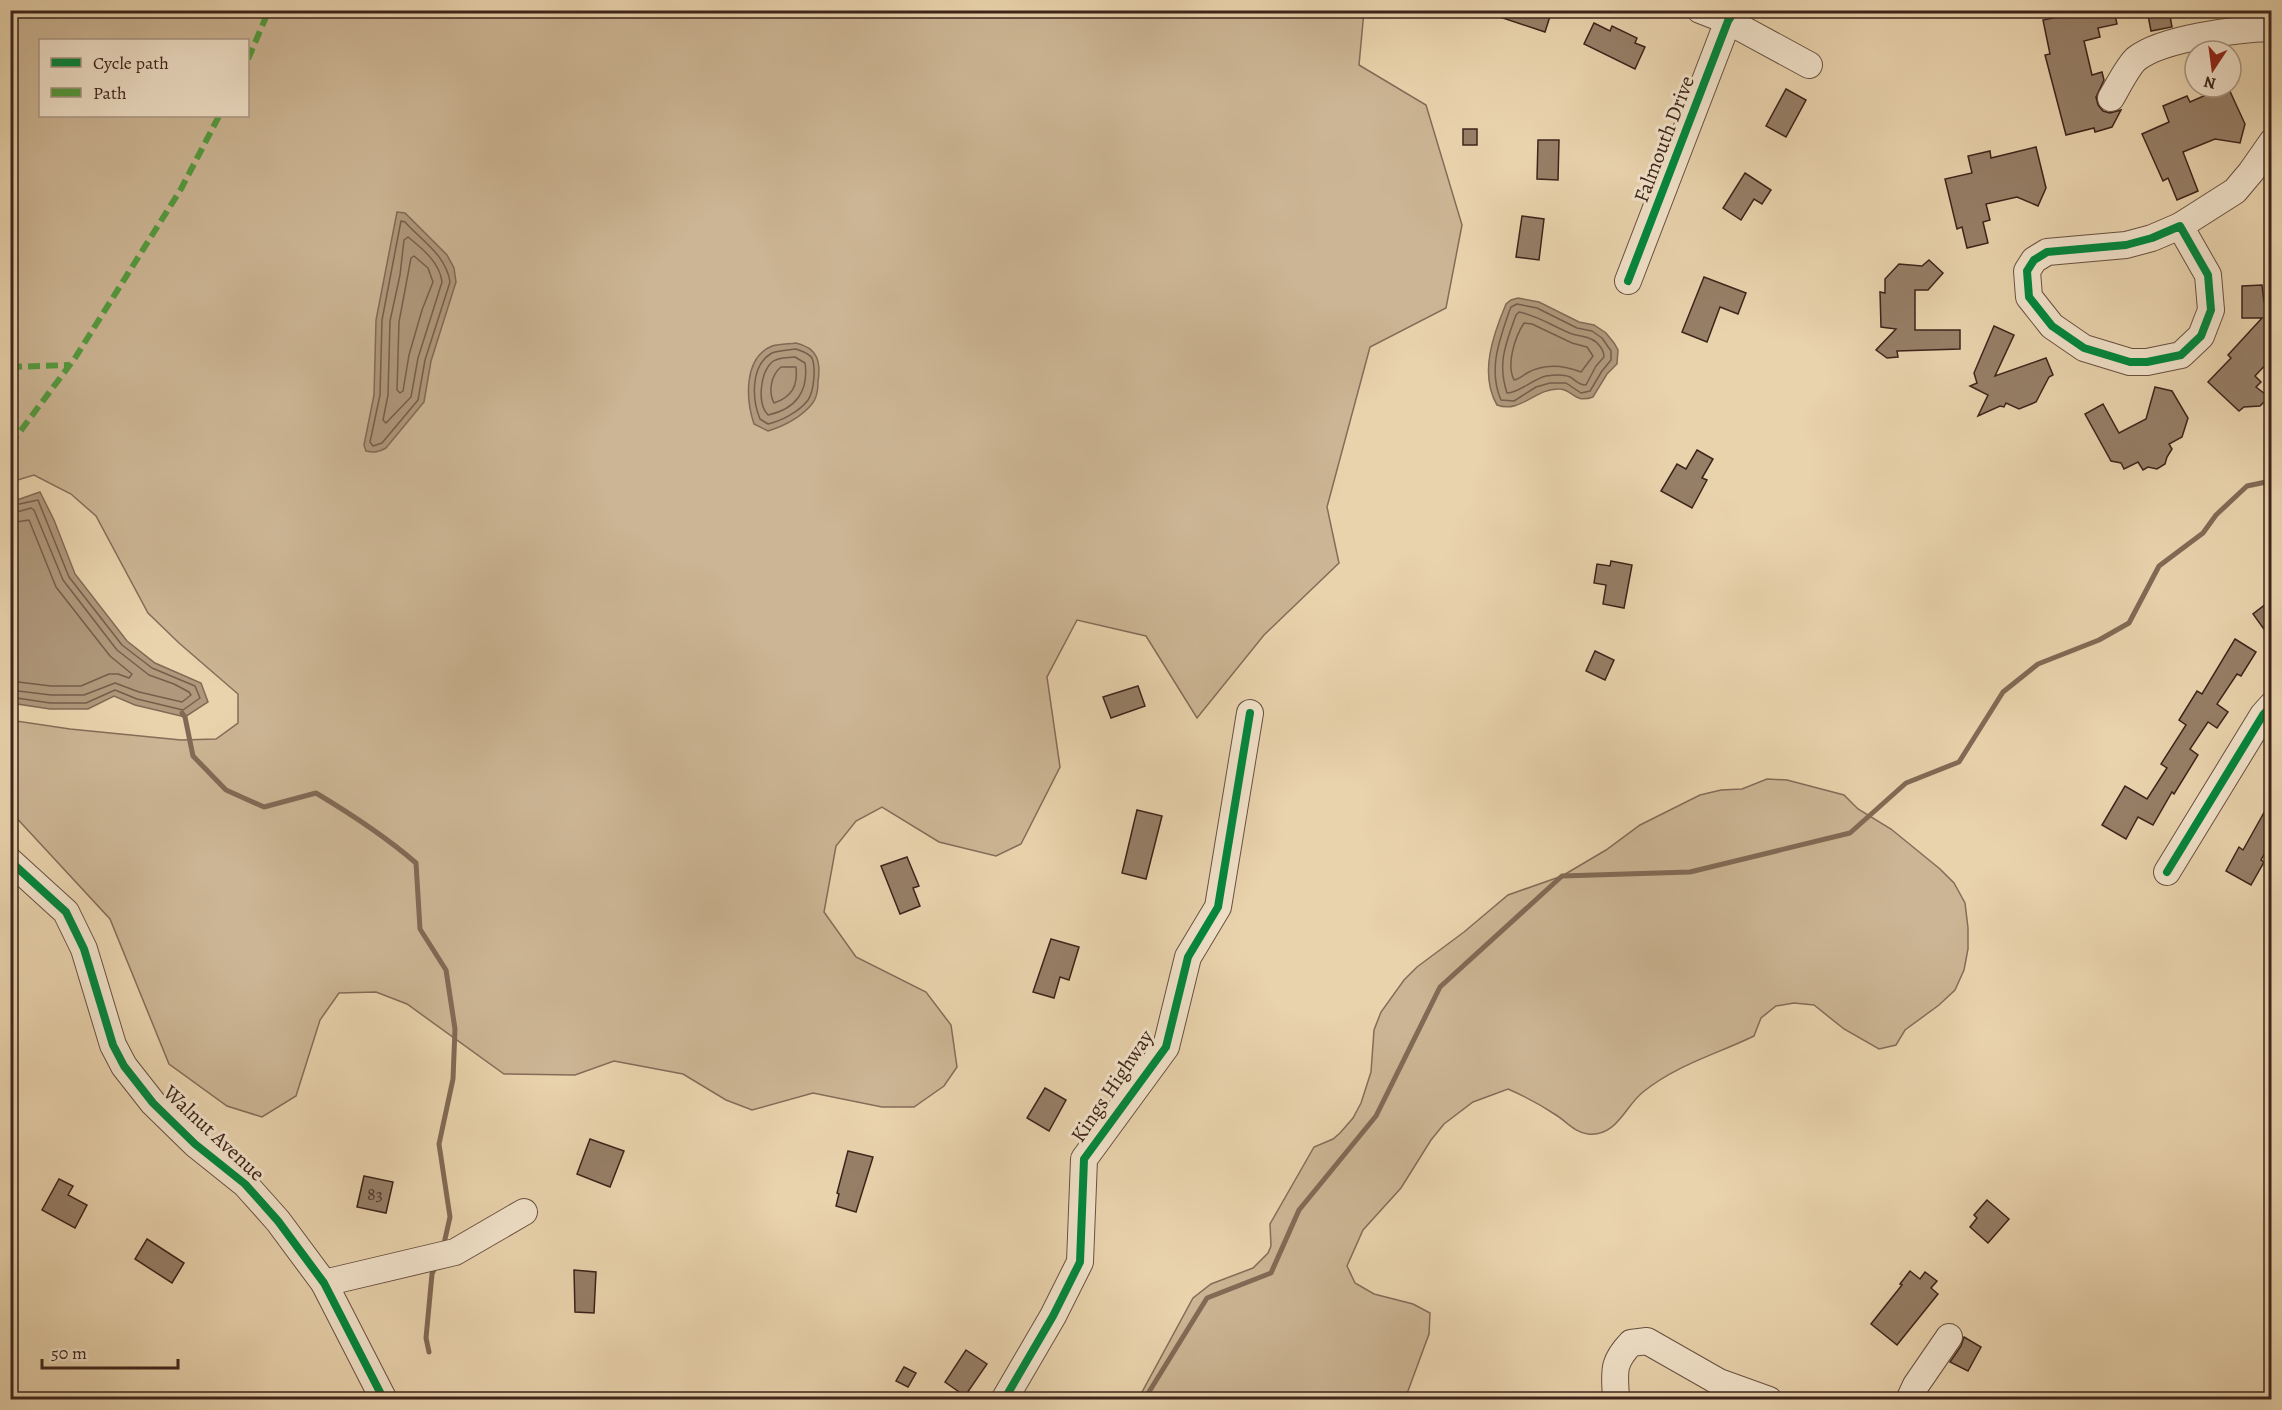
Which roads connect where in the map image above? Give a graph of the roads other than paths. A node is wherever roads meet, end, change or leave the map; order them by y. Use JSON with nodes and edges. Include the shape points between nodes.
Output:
{"nodes":[{"id":1,"x":1700,"y":10,"type":"edge"},
{"id":2,"x":1731,"y":16,"type":"edge"},
{"id":3,"x":2271,"y":28,"type":"edge"},
{"id":4,"x":1809,"y":65,"type":"dead end"},
{"id":5,"x":2111,"y":98,"type":"dead end"},
{"id":6,"x":2271,"y":142,"type":"edge"},
{"id":7,"x":2180,"y":226,"type":"junction"},
{"id":8,"x":1628,"y":281,"type":"dead end"},
{"id":9,"x":2271,"y":705,"type":"edge"},
{"id":10,"x":1250,"y":713,"type":"dead end"},
{"id":11,"x":10,"y":861,"type":"edge"},
{"id":12,"x":2167,"y":872,"type":"dead end"},
{"id":13,"x":524,"y":1212,"type":"dead end"},
{"id":14,"x":324,"y":1283,"type":"junction"},
{"id":15,"x":1949,"y":1337,"type":"dead end"},
{"id":16,"x":384,"y":1400,"type":"edge"},
{"id":17,"x":1004,"y":1400,"type":"edge"},
{"id":18,"x":1616,"y":1400,"type":"edge"},
{"id":19,"x":1769,"y":1400,"type":"edge"},
{"id":20,"x":1910,"y":1400,"type":"edge"}],
"edges":[{"from":1,"to":2,"type":"street"},
{"from":2,"to":4,"type":"street"},
{"from":2,"to":8,"type":"street","name":"Falmouth Drive"},
{"from":3,"to":5,"type":"street","via":[[2203,36],[2157,49],[2135,59]]},
{"from":6,"to":7,"type":"street","via":[[2235,191]]},
{"from":7,"to":7,"type":"street","via":[[2126,245],[2048,252],[2034,260],[2027,271],[2029,297],[2052,326],[2084,348],[2130,362],[2181,355],[2201,336],[2211,310],[2208,275]]},
{"from":9,"to":12,"type":"street"},
{"from":10,"to":17,"type":"street","name":"Kings Highway","via":[[1218,907],[1188,957],[1166,1047],[1084,1159],[1080,1262]]},
{"from":11,"to":14,"type":"street","name":"Walnut Avenue","via":[[66,912],[84,949],[113,1045],[124,1066],[153,1103],[195,1144],[245,1184]]},
{"from":13,"to":14,"type":"street","via":[[455,1252]]},
{"from":14,"to":16,"type":"street","name":"Walnut Avenue"},
{"from":15,"to":20,"type":"street"},
{"from":18,"to":19,"type":"street","via":[[1618,1357],[1631,1343],[1647,1341],[1719,1382]]}]}
